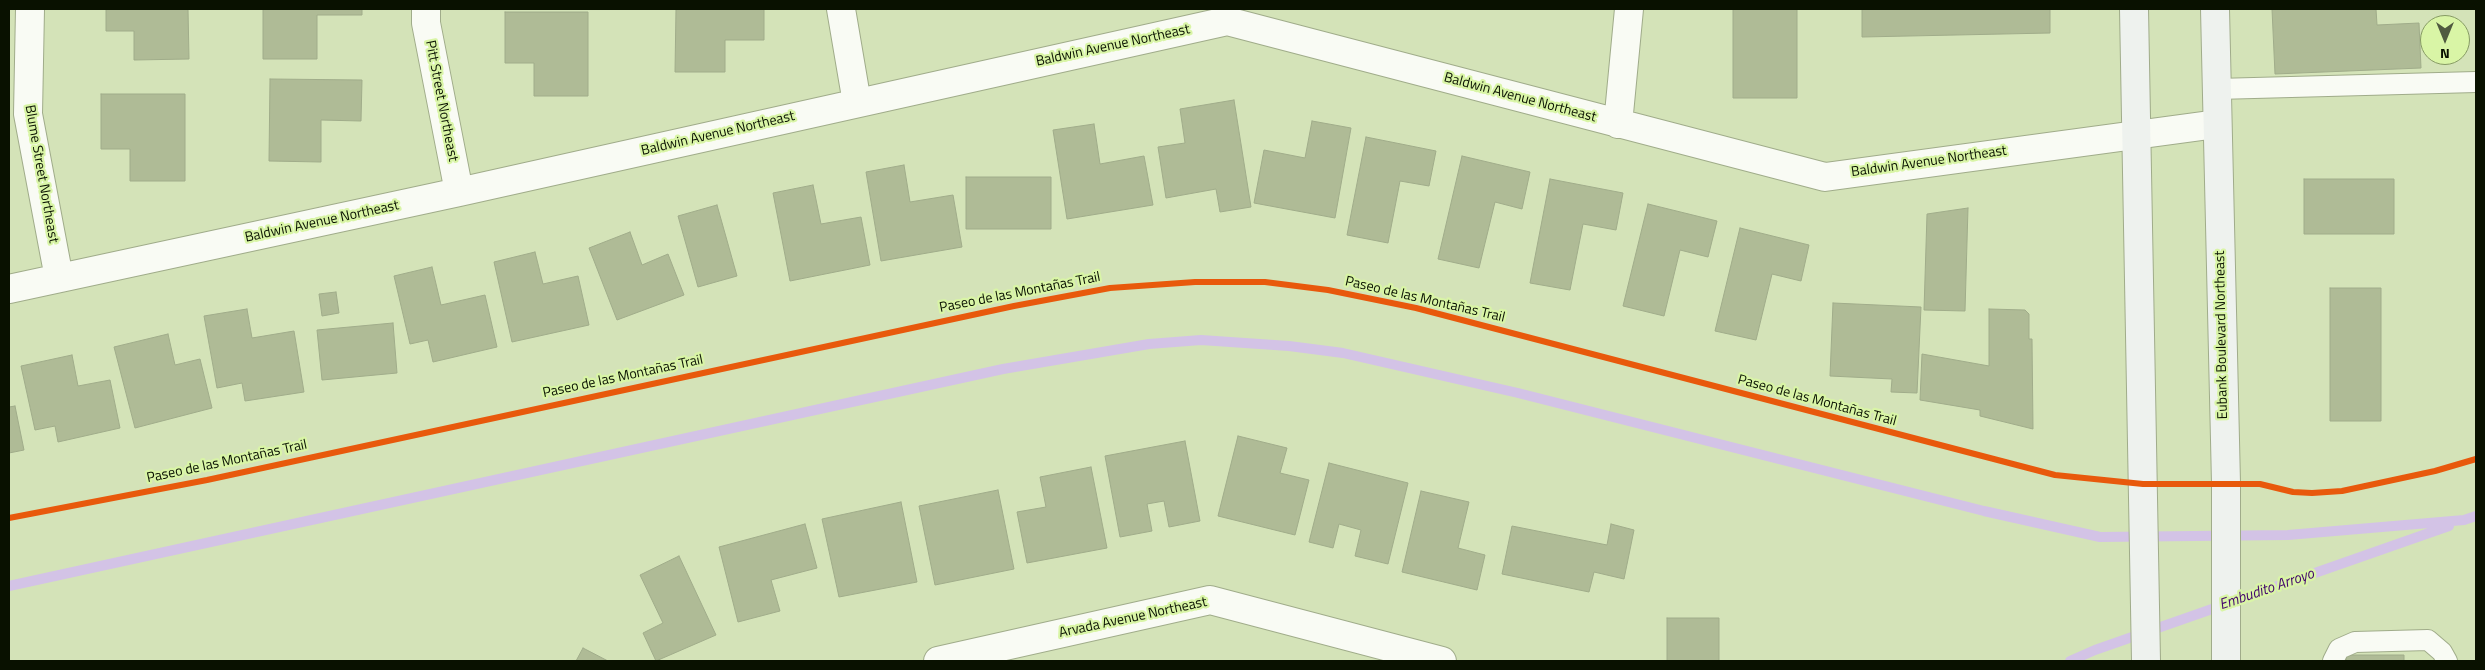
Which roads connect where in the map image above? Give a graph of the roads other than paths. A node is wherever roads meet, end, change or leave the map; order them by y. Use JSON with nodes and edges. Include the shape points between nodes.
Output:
{"nodes":[{"id":1,"x":30,"y":9,"type":"edge"},
{"id":2,"x":426,"y":9,"type":"edge"},
{"id":3,"x":841,"y":9,"type":"edge"},
{"id":4,"x":1629,"y":9,"type":"edge"},
{"id":5,"x":2134,"y":9,"type":"edge"},
{"id":6,"x":2215,"y":9,"type":"edge"},
{"id":7,"x":1227,"y":15,"type":"edge"},
{"id":8,"x":2476,"y":82,"type":"edge"},
{"id":9,"x":2217,"y":89,"type":"junction"},
{"id":10,"x":857,"y":102,"type":"junction"},
{"id":11,"x":1618,"y":124,"type":"junction"},
{"id":12,"x":2217,"y":124,"type":"junction"},
{"id":13,"x":2135,"y":133,"type":"junction"},
{"id":14,"x":459,"y":192,"type":"junction"},
{"id":15,"x":59,"y":278,"type":"junction"},
{"id":16,"x":9,"y":289,"type":"edge"},
{"id":17,"x":2226,"y":652,"type":"edge"},
{"id":18,"x":938,"y":661,"type":"edge"},
{"id":19,"x":1442,"y":661,"type":"edge"},
{"id":20,"x":2146,"y":661,"type":"edge"},
{"id":21,"x":2334,"y":661,"type":"edge"},
{"id":22,"x":2447,"y":661,"type":"edge"}],
"edges":[{"from":1,"to":15,"type":"street","name":"Blume Street Northeast","via":[[28,114]]},
{"from":2,"to":14,"type":"street","name":"Pitt Street Northeast"},
{"from":3,"to":10,"type":"street"},
{"from":4,"to":11,"type":"street"},
{"from":5,"to":13,"type":"main road"},
{"from":6,"to":9,"type":"main road","name":"Eubank Boulevard Northeast"},
{"from":7,"to":10,"type":"street","name":"Baldwin Avenue Northeast"},
{"from":7,"to":11,"type":"street","name":"Baldwin Avenue Northeast"},
{"from":8,"to":9,"type":"lane"},
{"from":9,"to":12,"type":"main road","name":"Eubank Boulevard Northeast"},
{"from":10,"to":14,"type":"street","name":"Baldwin Avenue Northeast"},
{"from":11,"to":13,"type":"street","name":"Baldwin Avenue Northeast","via":[[1824,177]]},
{"from":12,"to":13,"type":"street","name":"Baldwin Avenue Northeast"},
{"from":12,"to":17,"type":"main road","name":"Eubank Boulevard Northeast","via":[[2226,500]]},
{"from":13,"to":20,"type":"main road"},
{"from":14,"to":15,"type":"street","name":"Baldwin Avenue Northeast"},
{"from":15,"to":16,"type":"street","name":"Baldwin Avenue Northeast"},
{"from":18,"to":19,"type":"street","name":"Arvada Avenue Northeast","via":[[1210,600]]},
{"from":21,"to":22,"type":"lane","via":[[2339,649],[2355,642],[2428,640]]}]}
